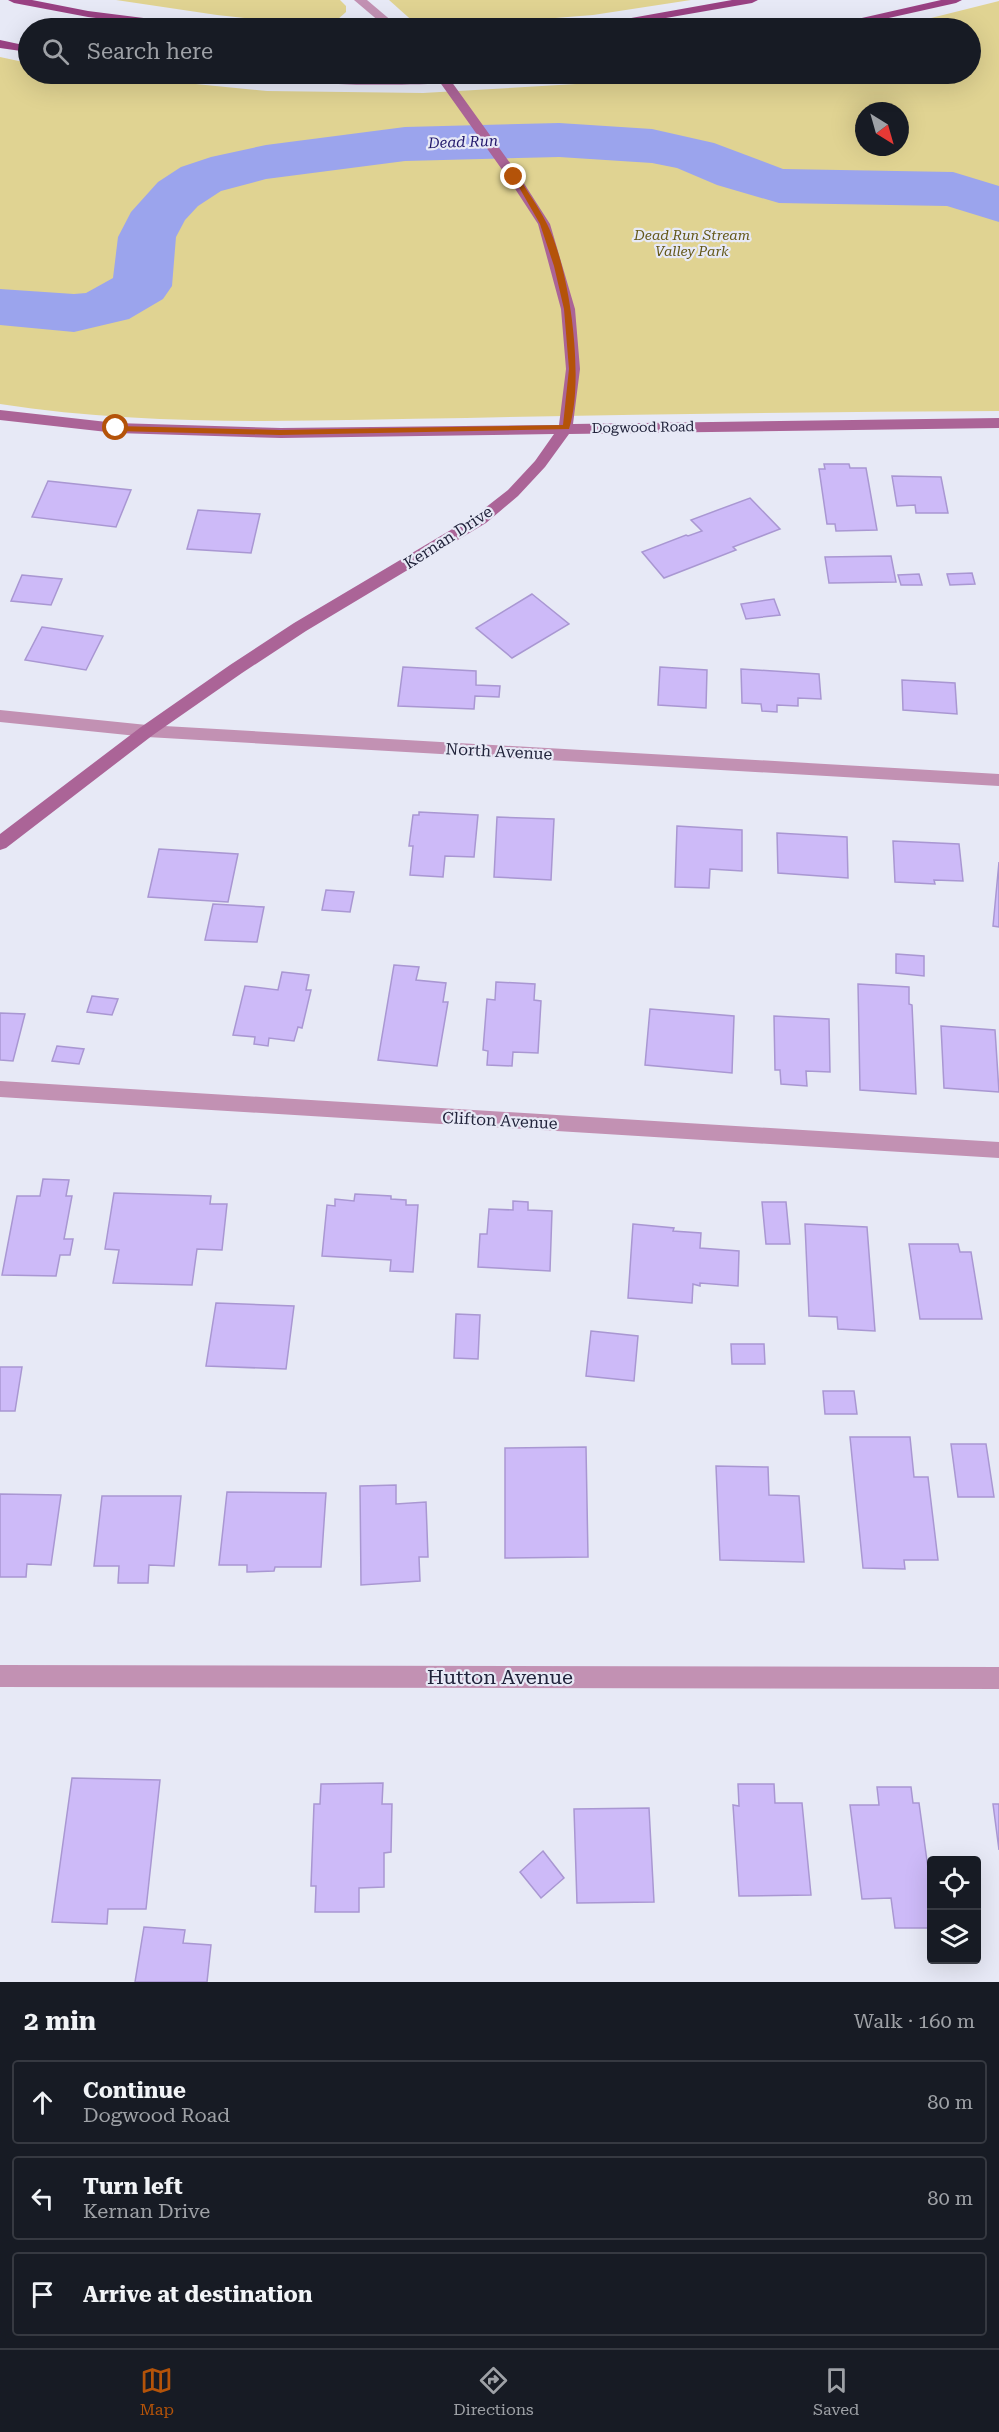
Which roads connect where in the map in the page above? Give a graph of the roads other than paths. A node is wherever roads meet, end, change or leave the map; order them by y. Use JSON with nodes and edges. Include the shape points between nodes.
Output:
{"nodes":[{"id":1,"x":14,"y":0,"type":"edge"},
{"id":2,"x":360,"y":0,"type":"edge"},
{"id":3,"x":752,"y":0,"type":"edge"},
{"id":4,"x":956,"y":0,"type":"edge"},
{"id":5,"x":120,"y":18,"type":"edge"},
{"id":6,"x":382,"y":18,"type":"edge"},
{"id":7,"x":649,"y":18,"type":"edge"},
{"id":8,"x":876,"y":18,"type":"edge"},
{"id":9,"x":0,"y":44,"type":"edge"},
{"id":10,"x":18,"y":47,"type":"edge"},
{"id":11,"x":448,"y":84,"type":"edge"},
{"id":12,"x":0,"y":415,"type":"edge"},
{"id":13,"x":999,"y":423,"type":"edge"},
{"id":14,"x":566,"y":427,"type":"junction"},
{"id":15,"x":0,"y":716,"type":"edge"},
{"id":16,"x":147,"y":731,"type":"junction"},
{"id":17,"x":999,"y":780,"type":"edge"},
{"id":18,"x":0,"y":843,"type":"edge"},
{"id":19,"x":0,"y":1089,"type":"edge"},
{"id":20,"x":999,"y":1150,"type":"edge"},
{"id":21,"x":0,"y":1676,"type":"edge"},
{"id":22,"x":999,"y":1678,"type":"edge"}],
"edges":[{"from":1,"to":5,"type":"main road"},
{"from":2,"to":6,"type":"street"},
{"from":3,"to":7,"type":"main road"},
{"from":4,"to":8,"type":"main road"},
{"from":9,"to":10,"type":"main road"},
{"from":11,"to":14,"type":"main road","name":"Kernan Drive","via":[[544,224],[568,309],[573,369]]},
{"from":12,"to":14,"type":"main road","name":"Dogwood Road","via":[[196,432]]},
{"from":13,"to":14,"type":"main road","name":"Dogwood Road"},
{"from":14,"to":16,"type":"main road","name":"Kernan Drive","via":[[540,464],[481,519],[300,627]]},
{"from":15,"to":16,"type":"street","name":"North Avenue"},
{"from":16,"to":17,"type":"street","name":"North Avenue"},
{"from":16,"to":18,"type":"main road","name":"Kernan Drive"},
{"from":19,"to":20,"type":"street","name":"Clifton Avenue"},
{"from":21,"to":22,"type":"street","name":"Hutton Avenue"}]}
